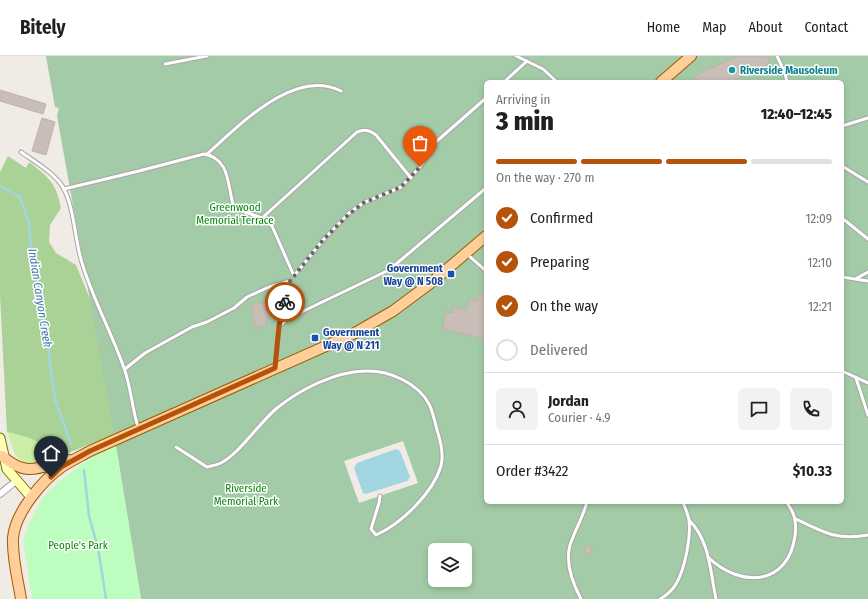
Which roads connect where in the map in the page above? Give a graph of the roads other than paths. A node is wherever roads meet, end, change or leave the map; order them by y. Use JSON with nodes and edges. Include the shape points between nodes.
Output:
{"nodes":[{"id":1,"x":207,"y":56,"type":"edge"},
{"id":2,"x":516,"y":56,"type":"edge"},
{"id":3,"x":691,"y":56,"type":"edge"},
{"id":4,"x":777,"y":56,"type":"edge"},
{"id":5,"x":527,"y":61,"type":"junction"},
{"id":6,"x":165,"y":64,"type":"dead end"},
{"id":7,"x":506,"y":80,"type":"edge"},
{"id":8,"x":555,"y":80,"type":"edge"},
{"id":9,"x":663,"y":80,"type":"edge"},
{"id":10,"x":787,"y":80,"type":"edge"},
{"id":11,"x":341,"y":91,"type":"dead end"},
{"id":12,"x":484,"y":100,"type":"edge"},
{"id":13,"x":868,"y":118,"type":"edge"},
{"id":14,"x":844,"y":125,"type":"edge"},
{"id":15,"x":21,"y":152,"type":"dead end"},
{"id":16,"x":207,"y":154,"type":"junction"},
{"id":17,"x":844,"y":167,"type":"edge"},
{"id":18,"x":410,"y":178,"type":"junction"},
{"id":19,"x":868,"y":182,"type":"edge"},
{"id":20,"x":64,"y":188,"type":"junction"},
{"id":21,"x":484,"y":190,"type":"edge"},
{"id":22,"x":262,"y":218,"type":"junction"},
{"id":23,"x":844,"y":219,"type":"edge"},
{"id":24,"x":484,"y":238,"type":"edge"},
{"id":25,"x":868,"y":239,"type":"edge"},
{"id":26,"x":466,"y":253,"type":"junction"},
{"id":27,"x":484,"y":270,"type":"edge"},
{"id":28,"x":868,"y":272,"type":"edge"},
{"id":29,"x":294,"y":276,"type":"junction"},
{"id":30,"x":844,"y":277,"type":"edge"},
{"id":31,"x":856,"y":279,"type":"junction"},
{"id":32,"x":290,"y":281,"type":"junction"},
{"id":33,"x":868,"y":281,"type":"edge"},
{"id":34,"x":279,"y":326,"type":"junction"},
{"id":35,"x":275,"y":368,"type":"junction"},
{"id":36,"x":125,"y":369,"type":"junction"},
{"id":37,"x":844,"y":372,"type":"edge"},
{"id":38,"x":856,"y":378,"type":"junction"},
{"id":39,"x":868,"y":383,"type":"edge"},
{"id":40,"x":868,"y":414,"type":"edge"},
{"id":41,"x":138,"y":429,"type":"junction"},
{"id":42,"x":0,"y":438,"type":"edge"},
{"id":43,"x":176,"y":447,"type":"dead end"},
{"id":44,"x":2,"y":456,"type":"junction"},
{"id":45,"x":75,"y":459,"type":"junction"},
{"id":46,"x":16,"y":481,"type":"junction"},
{"id":47,"x":0,"y":494,"type":"edge"},
{"id":48,"x":380,"y":496,"type":"dead end"},
{"id":49,"x":31,"y":497,"type":"junction"},
{"id":50,"x":586,"y":504,"type":"edge"},
{"id":51,"x":684,"y":504,"type":"edge"},
{"id":52,"x":787,"y":504,"type":"edge"},
{"id":53,"x":796,"y":519,"type":"junction"},
{"id":54,"x":689,"y":520,"type":"junction"},
{"id":55,"x":868,"y":535,"type":"edge"},
{"id":56,"x":709,"y":558,"type":"junction"},
{"id":57,"x":21,"y":599,"type":"edge"},
{"id":58,"x":581,"y":599,"type":"edge"},
{"id":59,"x":660,"y":599,"type":"edge"},
{"id":60,"x":716,"y":599,"type":"edge"}],
"edges":[{"from":1,"to":6,"type":"lane"},
{"from":2,"to":5,"type":"lane"},
{"from":3,"to":9,"type":"main road"},
{"from":4,"to":10,"type":"lane"},
{"from":5,"to":7,"type":"lane"},
{"from":5,"to":8,"type":"lane","via":[[543,69]]},
{"from":11,"to":16,"type":"lane","via":[[313,86],[275,97]]},
{"from":12,"to":18,"type":"lane","via":[[437,141]]},
{"from":13,"to":14,"type":"lane"},
{"from":15,"to":20,"type":"lane"},
{"from":16,"to":20,"type":"lane"},
{"from":16,"to":22,"type":"lane","via":[[220,160],[225,169],[234,208]]},
{"from":17,"to":19,"type":"lane"},
{"from":18,"to":22,"type":"lane","via":[[376,135],[369,130],[363,130],[310,172]]},
{"from":18,"to":29,"type":"lane","via":[[401,187],[363,203],[349,214],[323,240]]},
{"from":20,"to":36,"type":"lane","via":[[69,200],[82,266]]},
{"from":21,"to":34,"type":"lane","via":[[389,270],[290,317]]},
{"from":22,"to":29,"type":"lane","via":[[272,226]]},
{"from":23,"to":25,"type":"lane"},
{"from":24,"to":26,"type":"main road"},
{"from":26,"to":27,"type":"lane"},
{"from":26,"to":35,"type":"main road","via":[[393,311],[353,334]]},
{"from":28,"to":31,"type":"lane"},
{"from":29,"to":32,"type":"lane"},
{"from":30,"to":31,"type":"lane"},
{"from":31,"to":33,"type":"lane"},
{"from":32,"to":34,"type":"lane"},
{"from":32,"to":36,"type":"lane","via":[[268,287],[247,297],[234,308],[145,352]]},
{"from":34,"to":35,"type":"lane"},
{"from":35,"to":41,"type":"main road"},
{"from":36,"to":41,"type":"lane"},
{"from":37,"to":38,"type":"lane"},
{"from":38,"to":39,"type":"lane"},
{"from":38,"to":40,"type":"lane"},
{"from":41,"to":45,"type":"main road"},
{"from":42,"to":44,"type":"street"},
{"from":43,"to":48,"type":"lane","via":[[207,467],[221,464],[277,408],[317,384],[365,371],[394,375],[420,392],[430,405],[442,450],[441,465],[434,481],[406,515],[397,524],[376,535],[371,529]]},
{"from":44,"to":45,"type":"main road","via":[[20,468],[30,469]]},
{"from":44,"to":46,"type":"street"},
{"from":45,"to":49,"type":"main road","via":[[61,467]]},
{"from":46,"to":47,"type":"street"},
{"from":46,"to":49,"type":"street"},
{"from":49,"to":57,"type":"main road","via":[[19,516],[13,538]]},
{"from":50,"to":58,"type":"lane","via":[[568,555],[575,587]]},
{"from":51,"to":54,"type":"lane"},
{"from":52,"to":53,"type":"lane"},
{"from":53,"to":55,"type":"lane","via":[[840,537]]},
{"from":53,"to":56,"type":"lane","via":[[793,549],[776,570],[763,577],[739,577],[718,567]]},
{"from":54,"to":56,"type":"lane","via":[[697,529]]},
{"from":54,"to":59,"type":"lane","via":[[682,570],[676,584]]},
{"from":56,"to":60,"type":"lane"}]}
